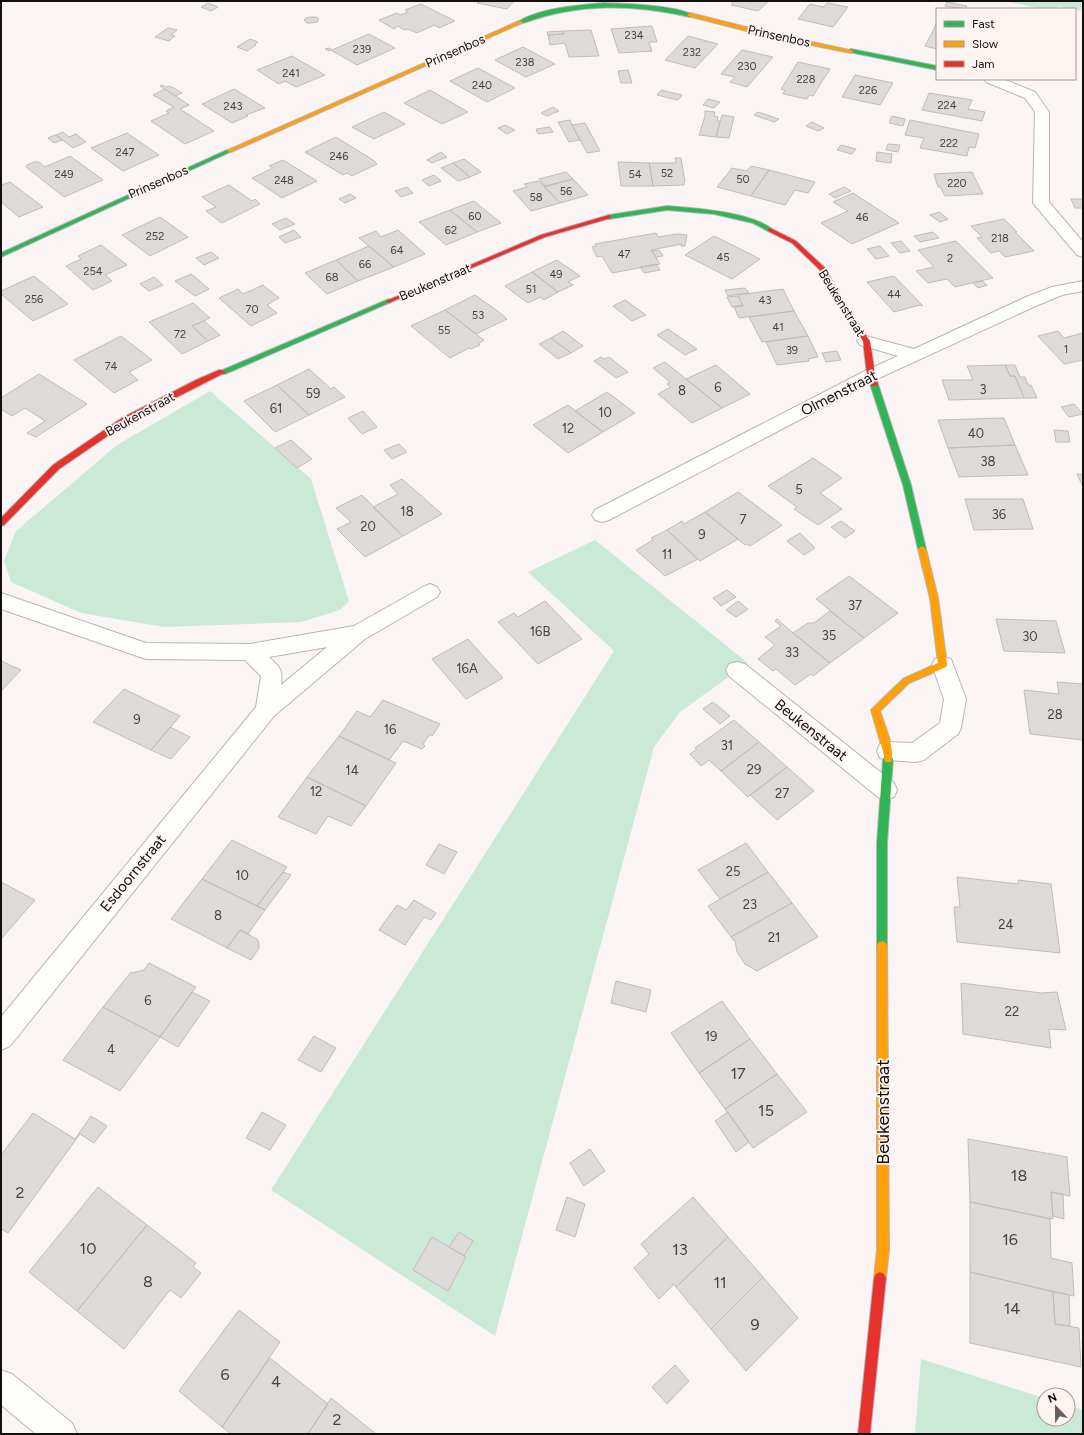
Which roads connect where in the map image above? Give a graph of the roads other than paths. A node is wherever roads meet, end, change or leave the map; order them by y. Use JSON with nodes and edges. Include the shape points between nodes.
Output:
{"nodes":[{"id":1,"x":573,"y":4,"type":"edge"},
{"id":2,"x":936,"y":68,"type":"edge"},
{"id":3,"x":993,"y":80,"type":"edge"},
{"id":4,"x":1083,"y":252,"type":"edge"},
{"id":5,"x":1,"y":255,"type":"edge"},
{"id":6,"x":1083,"y":286,"type":"edge"},
{"id":7,"x":866,"y":341,"type":"junction"},
{"id":8,"x":916,"y":355,"type":"junction"},
{"id":9,"x":871,"y":375,"type":"junction"},
{"id":10,"x":602,"y":515,"type":"dead end"},
{"id":11,"x":1,"y":523,"type":"edge"},
{"id":12,"x":430,"y":592,"type":"dead end"},
{"id":13,"x":1,"y":600,"type":"edge"},
{"id":14,"x":359,"y":632,"type":"junction"},
{"id":15,"x":250,"y":652,"type":"junction"},
{"id":16,"x":943,"y":665,"type":"junction"},
{"id":17,"x":737,"y":670,"type":"dead end"},
{"id":18,"x":266,"y":710,"type":"junction"},
{"id":19,"x":888,"y":751,"type":"junction"},
{"id":20,"x":886,"y":790,"type":"junction"},
{"id":21,"x":1,"y":1037,"type":"edge"},
{"id":22,"x":1,"y":1385,"type":"edge"},
{"id":23,"x":61,"y":1434,"type":"edge"},
{"id":24,"x":864,"y":1434,"type":"edge"}],
"edges":[{"from":1,"to":2,"type":"street","name":"Prinsenbos","via":[[626,5],[678,12],[766,34]]},
{"from":1,"to":5,"type":"street","name":"Prinsenbos","via":[[532,17]]},
{"from":3,"to":4,"type":"street","via":[[1030,95],[1042,112],[1041,203]]},
{"from":6,"to":8,"type":"street","name":"Olmenstraat","via":[[1032,302]]},
{"from":7,"to":8,"type":"street","name":"Beukenstraat"},
{"from":7,"to":9,"type":"street","name":"Beukenstraat"},
{"from":7,"to":11,"type":"street","name":"Beukenstraat","via":[[845,311],[822,268],[794,242],[755,222],[714,212],[667,208],[612,216],[543,236],[199,382],[125,420],[56,467]]},
{"from":8,"to":9,"type":"street","name":"Olmenstraat"},
{"from":9,"to":10,"type":"street","name":"Olmenstraat"},
{"from":9,"to":16,"type":"street","name":"Beukenstraat","via":[[907,485],[934,598]]},
{"from":12,"to":14,"type":"street","name":"Esdoornstraat"},
{"from":13,"to":15,"type":"street","name":"Esdoornstraat","via":[[146,651]]},
{"from":14,"to":15,"type":"street","name":"Esdoornstraat"},
{"from":14,"to":18,"type":"street","name":"Esdoornstraat"},
{"from":15,"to":18,"type":"street","name":"Esdoornstraat","via":[[272,673]]},
{"from":16,"to":19,"type":"street","name":"Beukenstraat","via":[[906,681],[874,710]]},
{"from":16,"to":19,"type":"street","name":"Beukenstraat","via":[[955,699],[950,728],[916,753]]},
{"from":17,"to":20,"type":"street","name":"Beukenstraat"},
{"from":18,"to":21,"type":"street","name":"Esdoornstraat"},
{"from":19,"to":20,"type":"street","name":"Beukenstraat"},
{"from":20,"to":24,"type":"street","name":"Beukenstraat","via":[[882,843],[883,1250]]},
{"from":22,"to":23,"type":"street"}]}
